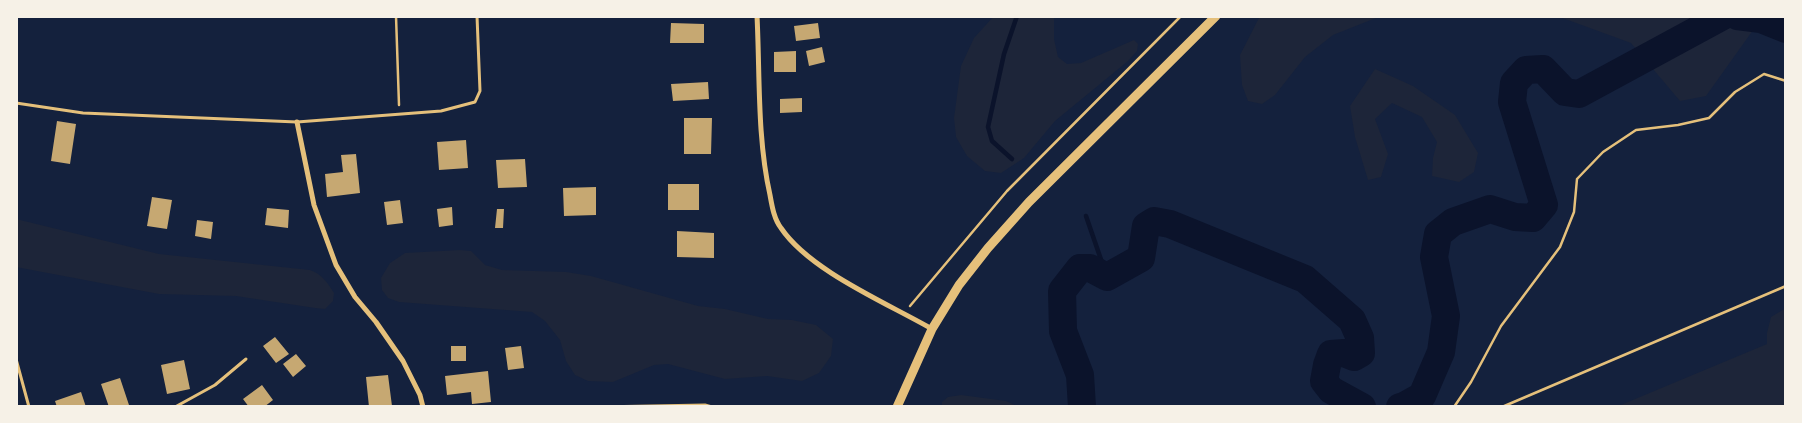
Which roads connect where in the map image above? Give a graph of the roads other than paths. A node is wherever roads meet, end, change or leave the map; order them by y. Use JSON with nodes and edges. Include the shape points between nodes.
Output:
{"nodes":[{"id":1,"x":477,"y":16,"type":"edge"},
{"id":2,"x":757,"y":16,"type":"edge"},
{"id":3,"x":1216,"y":16,"type":"edge"},
{"id":4,"x":16,"y":103,"type":"edge"},
{"id":5,"x":297,"y":122,"type":"junction"},
{"id":6,"x":932,"y":328,"type":"junction"},
{"id":7,"x":16,"y":359,"type":"edge"},
{"id":8,"x":246,"y":359,"type":"dead end"},
{"id":9,"x":29,"y":407,"type":"edge"},
{"id":10,"x":175,"y":407,"type":"edge"},
{"id":11,"x":424,"y":407,"type":"edge"},
{"id":12,"x":597,"y":407,"type":"edge"},
{"id":13,"x":712,"y":407,"type":"edge"},
{"id":14,"x":897,"y":407,"type":"edge"}],
"edges":[{"from":1,"to":5,"type":"lane","via":[[480,91],[475,102],[441,111]]},
{"from":2,"to":6,"type":"street","via":[[763,144],[768,186],[780,227],[815,261]]},
{"from":3,"to":6,"type":"street","via":[[1029,202],[988,248]]},
{"from":4,"to":5,"type":"lane","via":[[83,113]]},
{"from":5,"to":11,"type":"street","via":[[314,204],[336,265],[402,361]]},
{"from":6,"to":14,"type":"street"},
{"from":7,"to":9,"type":"lane"},
{"from":8,"to":10,"type":"lane","via":[[215,385]]},
{"from":12,"to":13,"type":"lane"}]}
